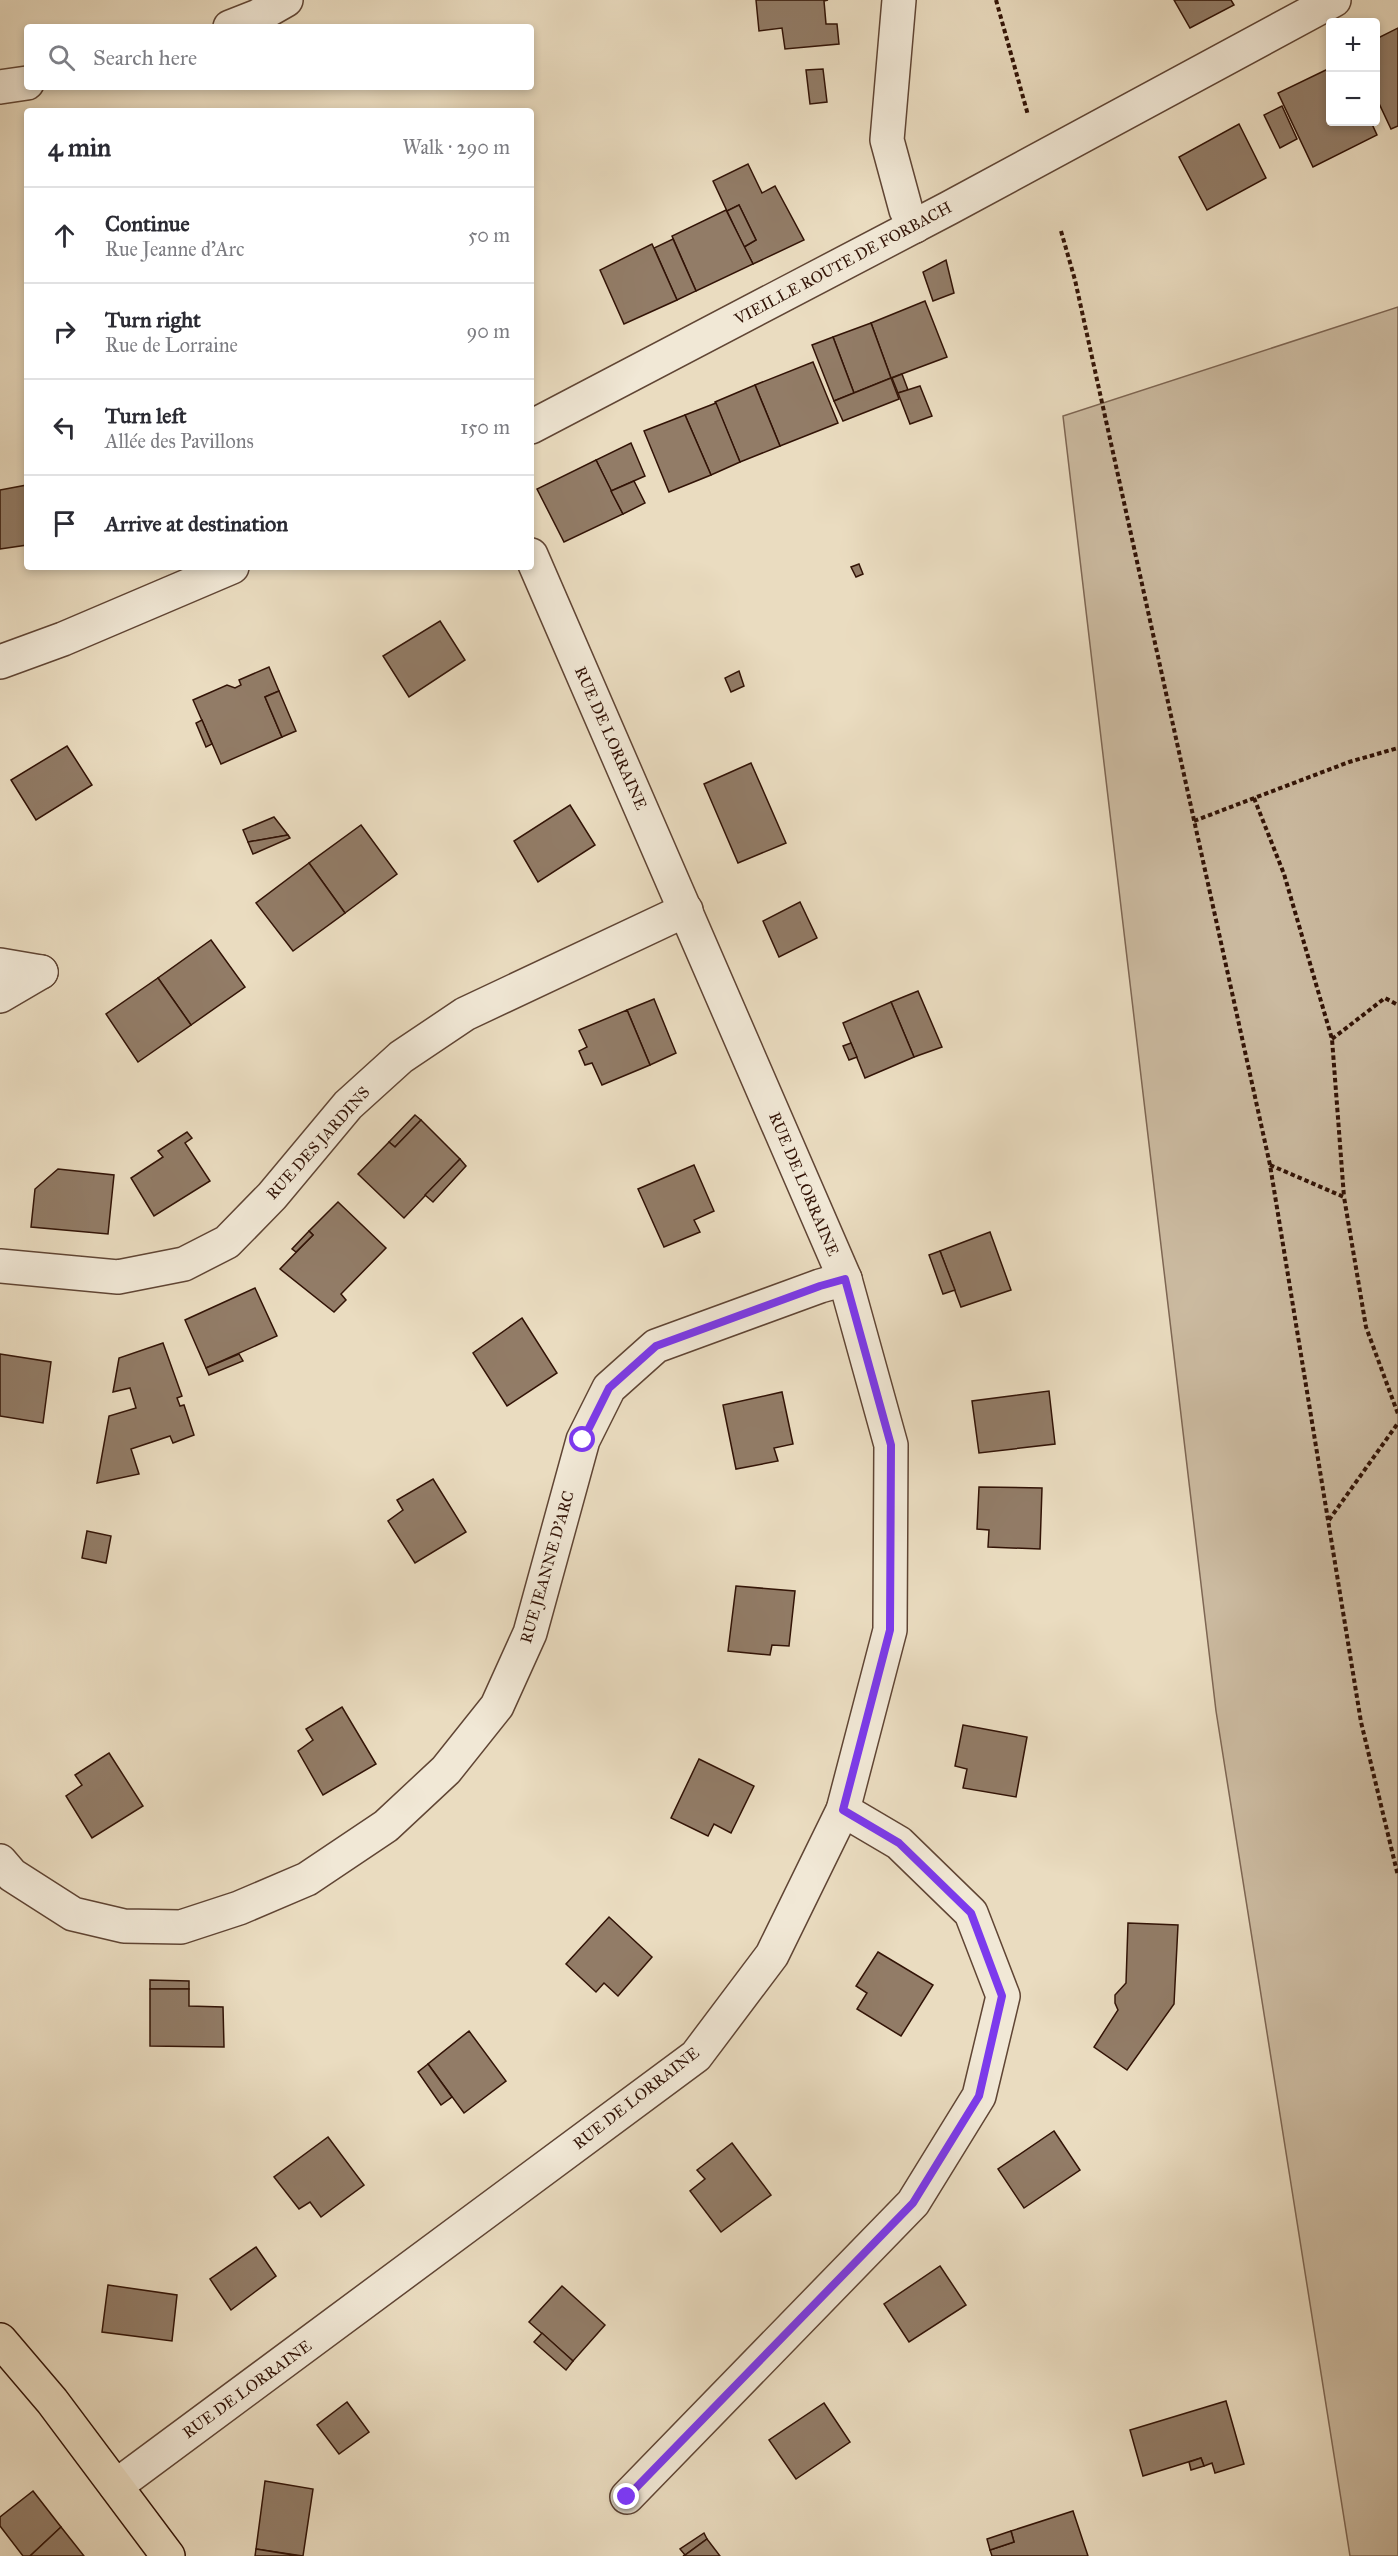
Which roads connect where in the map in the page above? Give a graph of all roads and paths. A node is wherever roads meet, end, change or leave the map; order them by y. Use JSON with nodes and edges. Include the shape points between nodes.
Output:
{"nodes":[{"id":1,"x":286,"y":0,"type":"edge"},
{"id":2,"x":899,"y":0,"type":"edge"},
{"id":3,"x":996,"y":0,"type":"edge"},
{"id":4,"x":1334,"y":0,"type":"edge"},
{"id":5,"x":238,"y":24,"type":"edge"},
{"id":6,"x":24,"y":83,"type":"edge"},
{"id":7,"x":0,"y":87,"type":"edge"},
{"id":8,"x":1028,"y":115,"type":"dead end"},
{"id":9,"x":915,"y":226,"type":"junction"},
{"id":10,"x":1061,"y":231,"type":"dead end"},
{"id":11,"x":534,"y":425,"type":"edge"},
{"id":12,"x":534,"y":562,"type":"edge"},
{"id":13,"x":225,"y":570,"type":"edge"},
{"id":14,"x":0,"y":662,"type":"edge"},
{"id":15,"x":1398,"y":748,"type":"edge"},
{"id":16,"x":1254,"y":798,"type":"junction"},
{"id":17,"x":1194,"y":821,"type":"junction"},
{"id":18,"x":686,"y":910,"type":"junction"},
{"id":19,"x":0,"y":965,"type":"edge"},
{"id":20,"x":0,"y":996,"type":"edge"},
{"id":21,"x":1398,"y":1005,"type":"edge"},
{"id":22,"x":1332,"y":1039,"type":"junction"},
{"id":23,"x":1270,"y":1165,"type":"junction"},
{"id":24,"x":1344,"y":1197,"type":"junction"},
{"id":25,"x":0,"y":1266,"type":"edge"},
{"id":26,"x":845,"y":1279,"type":"junction"},
{"id":27,"x":1398,"y":1414,"type":"edge"},
{"id":28,"x":1398,"y":1423,"type":"edge"},
{"id":29,"x":1328,"y":1521,"type":"junction"},
{"id":30,"x":843,"y":1810,"type":"junction"},
{"id":31,"x":0,"y":1861,"type":"edge"},
{"id":32,"x":1398,"y":1876,"type":"edge"},
{"id":33,"x":0,"y":2340,"type":"edge"},
{"id":34,"x":116,"y":2486,"type":"junction"},
{"id":35,"x":627,"y":2497,"type":"dead end"},
{"id":36,"x":168,"y":2556,"type":"edge"}],
"edges":[{"from":1,"to":5,"type":"street"},
{"from":2,"to":9,"type":"street","via":[[886,140],[906,210]]},
{"from":3,"to":8,"type":"path"},
{"from":4,"to":9,"type":"street","name":"VIEILLE ROUTE DE FORBACH"},
{"from":6,"to":7,"type":"street"},
{"from":9,"to":11,"type":"street","name":"VIEILLE ROUTE DE FORBACH"},
{"from":10,"to":17,"type":"path"},
{"from":12,"to":18,"type":"street","name":"RUE DE LORRAINE"},
{"from":13,"to":14,"type":"street"},
{"from":15,"to":16,"type":"path"},
{"from":16,"to":17,"type":"path"},
{"from":16,"to":22,"type":"path","via":[[1284,874]]},
{"from":17,"to":23,"type":"path"},
{"from":18,"to":25,"type":"street","name":"RUE DES JARDINS","via":[[465,1014],[401,1057],[348,1105],[272,1196],[227,1242],[184,1264],[118,1277]]},
{"from":18,"to":26,"type":"street","name":"RUE DE LORRAINE"},
{"from":19,"to":20,"type":"street","via":[[41,972]]},
{"from":21,"to":22,"type":"path","via":[[1385,998]]},
{"from":22,"to":24,"type":"path"},
{"from":23,"to":24,"type":"path"},
{"from":23,"to":29,"type":"path"},
{"from":24,"to":27,"type":"path","via":[[1366,1327]]},
{"from":26,"to":30,"type":"street","name":"RUE DE LORRAINE","via":[[891,1445],[891,1468],[890,1630]]},
{"from":26,"to":31,"type":"street","name":"RUE JEANNE D'ARC","via":[[656,1346],[609,1388],[583,1440],[530,1633],[497,1706],[447,1770],[386,1826],[307,1878],[181,1927],[124,1926],[73,1914],[12,1875]]},
{"from":28,"to":29,"type":"path"},
{"from":29,"to":32,"type":"path","via":[[1361,1722]]},
{"from":30,"to":34,"type":"street","name":"RUE DE LORRAINE","via":[[772,1955],[696,2056]]},
{"from":30,"to":35,"type":"street","via":[[899,1843],[971,1913],[1002,1996],[979,2096],[913,2203]]},
{"from":33,"to":34,"type":"main road"},
{"from":34,"to":36,"type":"main road"}]}
